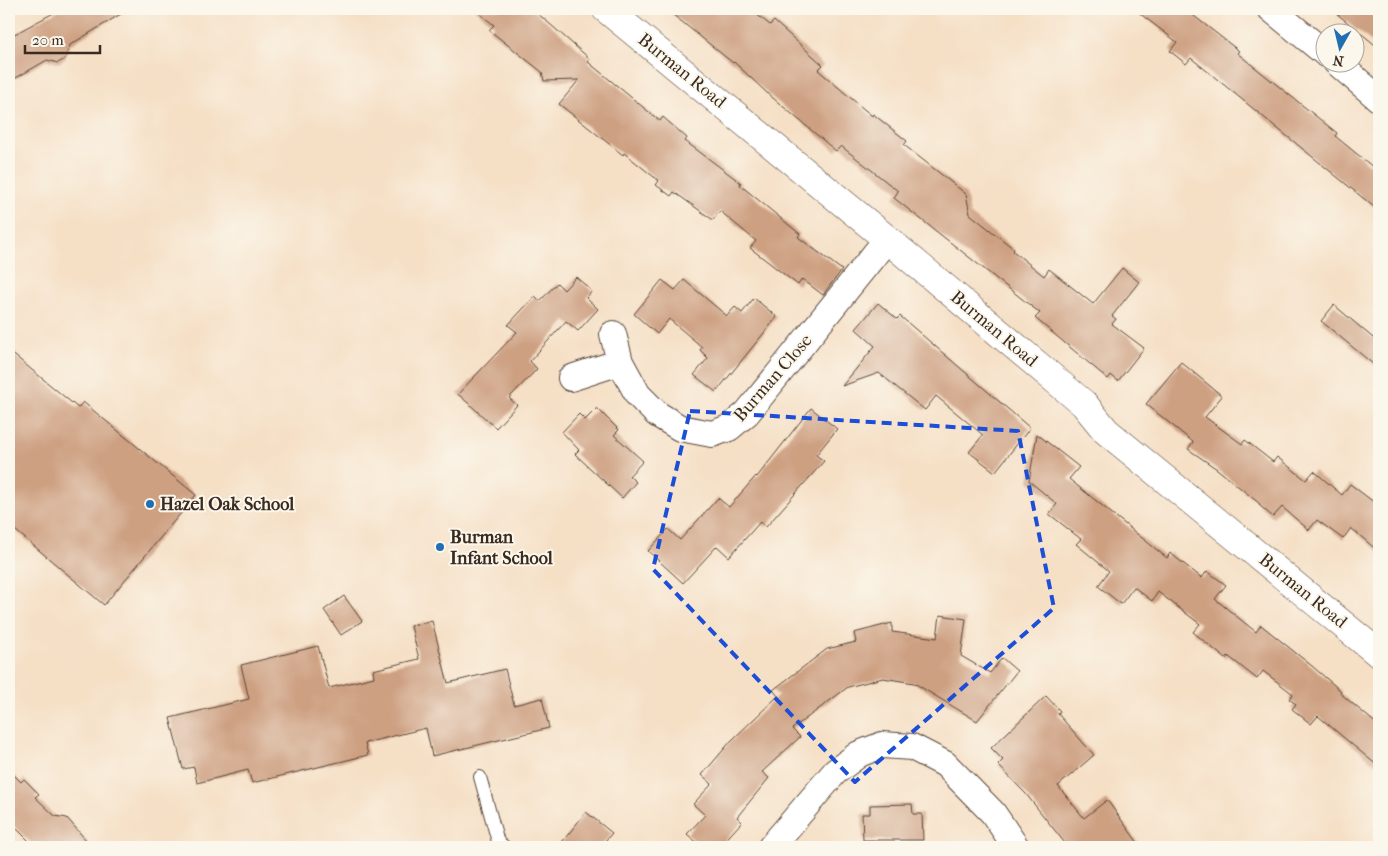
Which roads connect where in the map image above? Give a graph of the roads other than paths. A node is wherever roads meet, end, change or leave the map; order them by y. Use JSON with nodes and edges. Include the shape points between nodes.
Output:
{"nodes":[{"id":1,"x":606,"y":9,"type":"edge"},
{"id":2,"x":1271,"y":9,"type":"edge"},
{"id":3,"x":1316,"y":46,"type":"edge"},
{"id":4,"x":1348,"y":72,"type":"edge"},
{"id":5,"x":1379,"y":99,"type":"edge"},
{"id":6,"x":887,"y":240,"type":"junction"},
{"id":7,"x":613,"y":334,"type":"dead end"},
{"id":8,"x":620,"y":362,"type":"junction"},
{"id":9,"x":571,"y":378,"type":"dead end"},
{"id":10,"x":1379,"y":654,"type":"edge"},
{"id":11,"x":480,"y":777,"type":"dead end"},
{"id":12,"x":505,"y":847,"type":"edge"},
{"id":13,"x":771,"y":847,"type":"edge"},
{"id":14,"x":1016,"y":847,"type":"edge"}],
"edges":[{"from":1,"to":6,"type":"street","name":"Burman Road"},
{"from":2,"to":3,"type":"street"},
{"from":4,"to":5,"type":"street"},
{"from":6,"to":8,"type":"street","name":"Burman Close","via":[[747,413],[729,428],[712,434],[680,428],[657,414],[638,395]]},
{"from":6,"to":10,"type":"street","name":"Burman Road","via":[[1084,404],[1106,431]]},
{"from":7,"to":8,"type":"street","name":"Burman Close"},
{"from":8,"to":9,"type":"street"},
{"from":11,"to":12,"type":"lane","via":[[498,842]]},
{"from":13,"to":14,"type":"street","via":[[835,772],[859,754],[882,745],[912,747],[946,764],[993,813]]}]}
